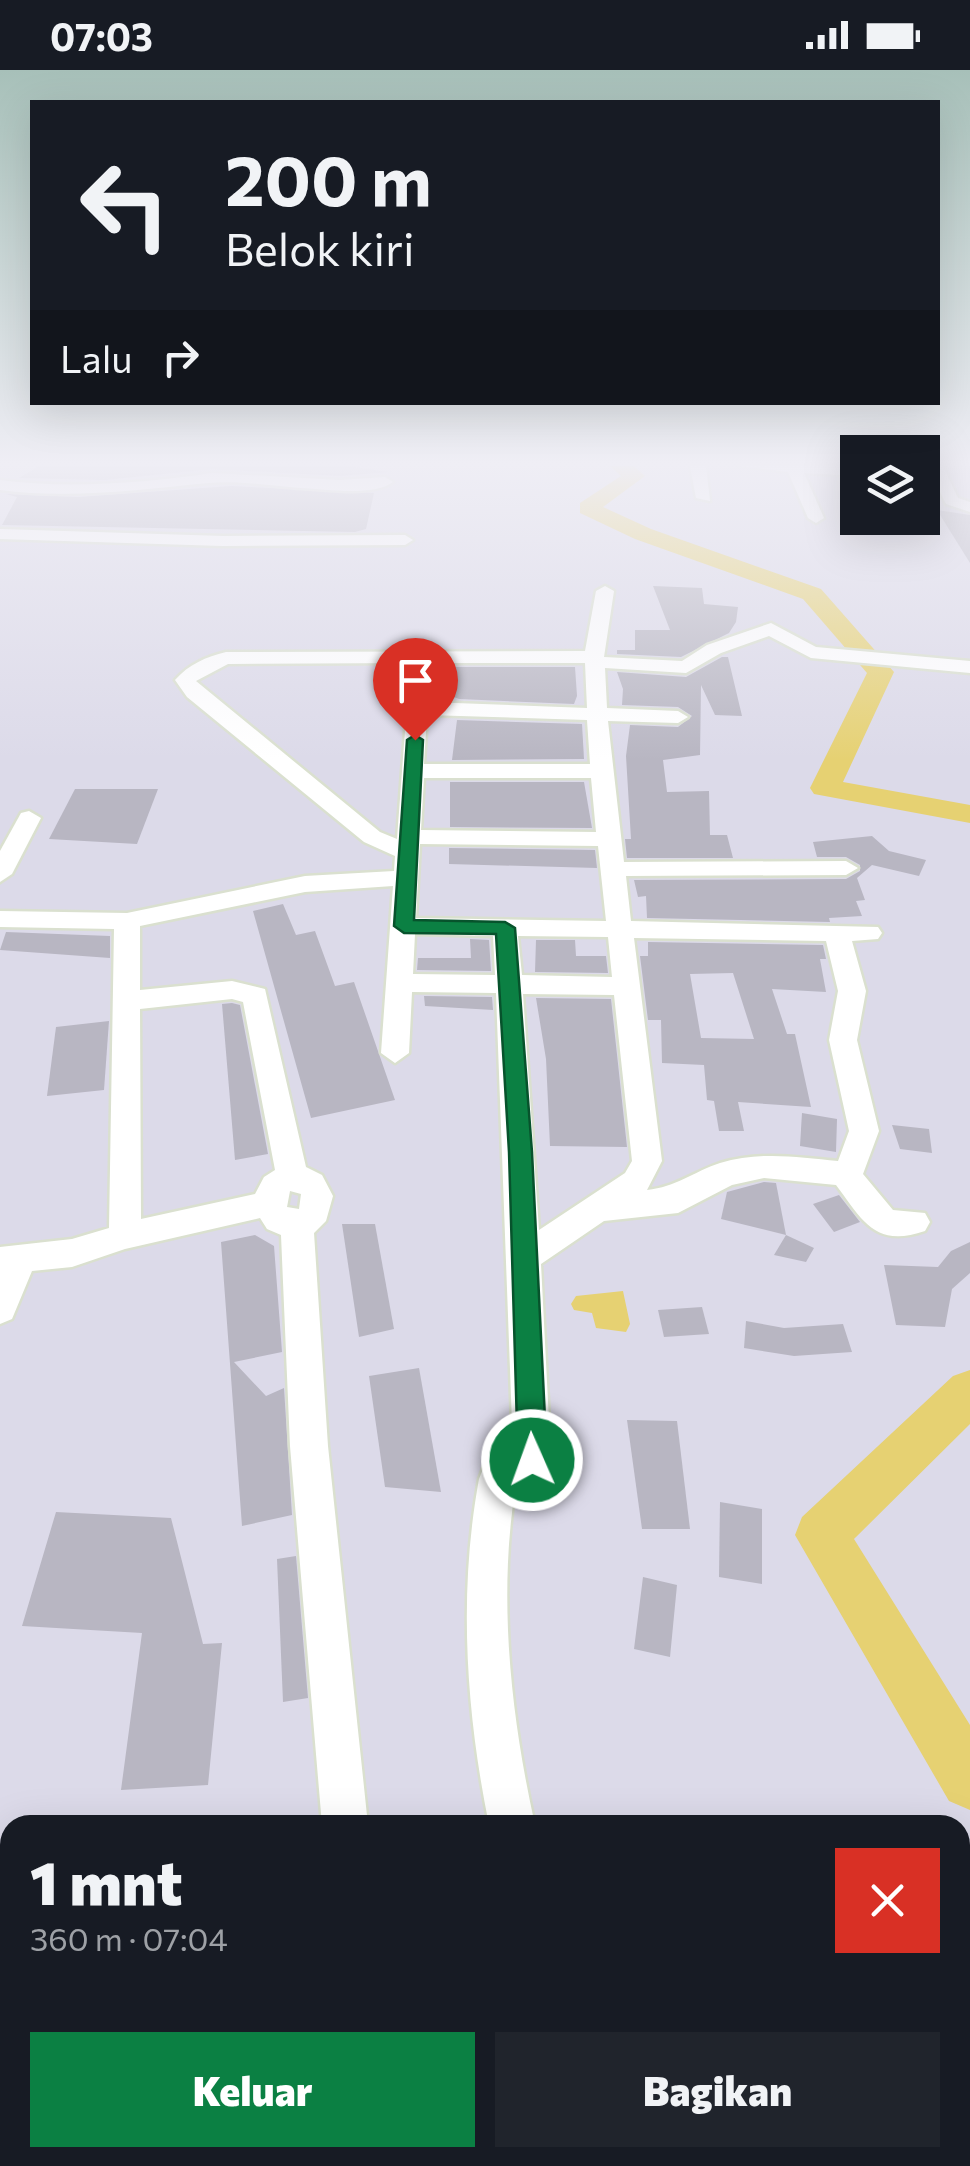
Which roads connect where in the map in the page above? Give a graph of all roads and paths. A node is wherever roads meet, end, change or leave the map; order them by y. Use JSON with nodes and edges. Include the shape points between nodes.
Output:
{"nodes":[{"id":1,"x":604,"y":591,"type":"dead end"},
{"id":2,"x":420,"y":658,"type":"junction"},
{"id":3,"x":594,"y":659,"type":"junction"},
{"id":4,"x":970,"y":667,"type":"edge"},
{"id":5,"x":417,"y":708,"type":"junction"},
{"id":6,"x":598,"y":713,"type":"junction"},
{"id":7,"x":678,"y":717,"type":"dead end"},
{"id":8,"x":413,"y":771,"type":"junction"},
{"id":9,"x":601,"y":772,"type":"junction"},
{"id":10,"x":29,"y":818,"type":"dead end"},
{"id":11,"x":609,"y":840,"type":"junction"},
{"id":12,"x":408,"y":856,"type":"junction"},
{"id":13,"x":846,"y":868,"type":"dead end"},
{"id":14,"x":612,"y":869,"type":"junction"},
{"id":15,"x":0,"y":874,"type":"edge"},
{"id":16,"x":0,"y":919,"type":"edge"},
{"id":17,"x":127,"y":921,"type":"junction"},
{"id":18,"x":404,"y":926,"type":"junction"},
{"id":19,"x":505,"y":928,"type":"junction"},
{"id":20,"x":619,"y":930,"type":"junction"},
{"id":21,"x":838,"y":933,"type":"junction"},
{"id":22,"x":869,"y":933,"type":"dead end"},
{"id":23,"x":400,"y":983,"type":"junction"},
{"id":24,"x":508,"y":985,"type":"junction"},
{"id":25,"x":626,"y":986,"type":"junction"},
{"id":26,"x":127,"y":1001,"type":"junction"},
{"id":27,"x":396,"y":1053,"type":"dead end"},
{"id":28,"x":845,"y":1174,"type":"junction"},
{"id":29,"x":600,"y":1208,"type":"junction"},
{"id":30,"x":282,"y":1213,"type":"junction"},
{"id":31,"x":914,"y":1222,"type":"dead end"},
{"id":32,"x":125,"y":1236,"type":"junction"},
{"id":33,"x":525,"y":1257,"type":"junction"},
{"id":34,"x":10,"y":1260,"type":"edge"},
{"id":35,"x":0,"y":1309,"type":"edge"},
{"id":36,"x":344,"y":1815,"type":"edge"},
{"id":37,"x":510,"y":1815,"type":"edge"}],
"edges":[{"from":1,"to":3,"type":"street"},
{"from":2,"to":3,"type":"street"},
{"from":2,"to":5,"type":"street"},
{"from":2,"to":12,"type":"street","via":[[226,658],[186,680],[372,837]]},
{"from":3,"to":4,"type":"street","via":[[686,667],[714,649],[771,629],[808,651]]},
{"from":3,"to":6,"type":"street"},
{"from":5,"to":6,"type":"street"},
{"from":5,"to":8,"type":"street"},
{"from":6,"to":7,"type":"street"},
{"from":6,"to":9,"type":"street"},
{"from":8,"to":9,"type":"street"},
{"from":8,"to":12,"type":"street"},
{"from":9,"to":11,"type":"street"},
{"from":10,"to":15,"type":"street"},
{"from":11,"to":12,"type":"street"},
{"from":11,"to":14,"type":"street"},
{"from":12,"to":17,"type":"street","via":[[357,880],[317,882]]},
{"from":12,"to":18,"type":"street"},
{"from":13,"to":14,"type":"street"},
{"from":14,"to":20,"type":"street"},
{"from":16,"to":17,"type":"street"},
{"from":17,"to":26,"type":"street"},
{"from":18,"to":19,"type":"street"},
{"from":18,"to":23,"type":"street"},
{"from":19,"to":20,"type":"street"},
{"from":19,"to":24,"type":"street"},
{"from":20,"to":21,"type":"street"},
{"from":20,"to":25,"type":"street"},
{"from":21,"to":22,"type":"street"},
{"from":21,"to":28,"type":"street","via":[[852,991],[843,1040],[864,1131]]},
{"from":23,"to":24,"type":"street"},
{"from":23,"to":27,"type":"street"},
{"from":24,"to":25,"type":"street"},
{"from":24,"to":33,"type":"street"},
{"from":25,"to":29,"type":"street","via":[[647,1161],[636,1182]]},
{"from":26,"to":30,"type":"street","via":[[232,990],[255,996],[293,1180],[313,1184],[321,1199],[315,1213]]},
{"from":26,"to":32,"type":"street"},
{"from":28,"to":29,"type":"street","via":[[764,1166],[725,1174],[678,1200]]},
{"from":28,"to":31,"type":"street","via":[[884,1225]]},
{"from":29,"to":33,"type":"street"},
{"from":30,"to":32,"type":"street"},
{"from":30,"to":36,"type":"street"},
{"from":32,"to":34,"type":"street"},
{"from":33,"to":37,"type":"street","via":[[532,1460],[498,1480],[488,1580],[498,1742]]},
{"from":34,"to":35,"type":"street"}]}
